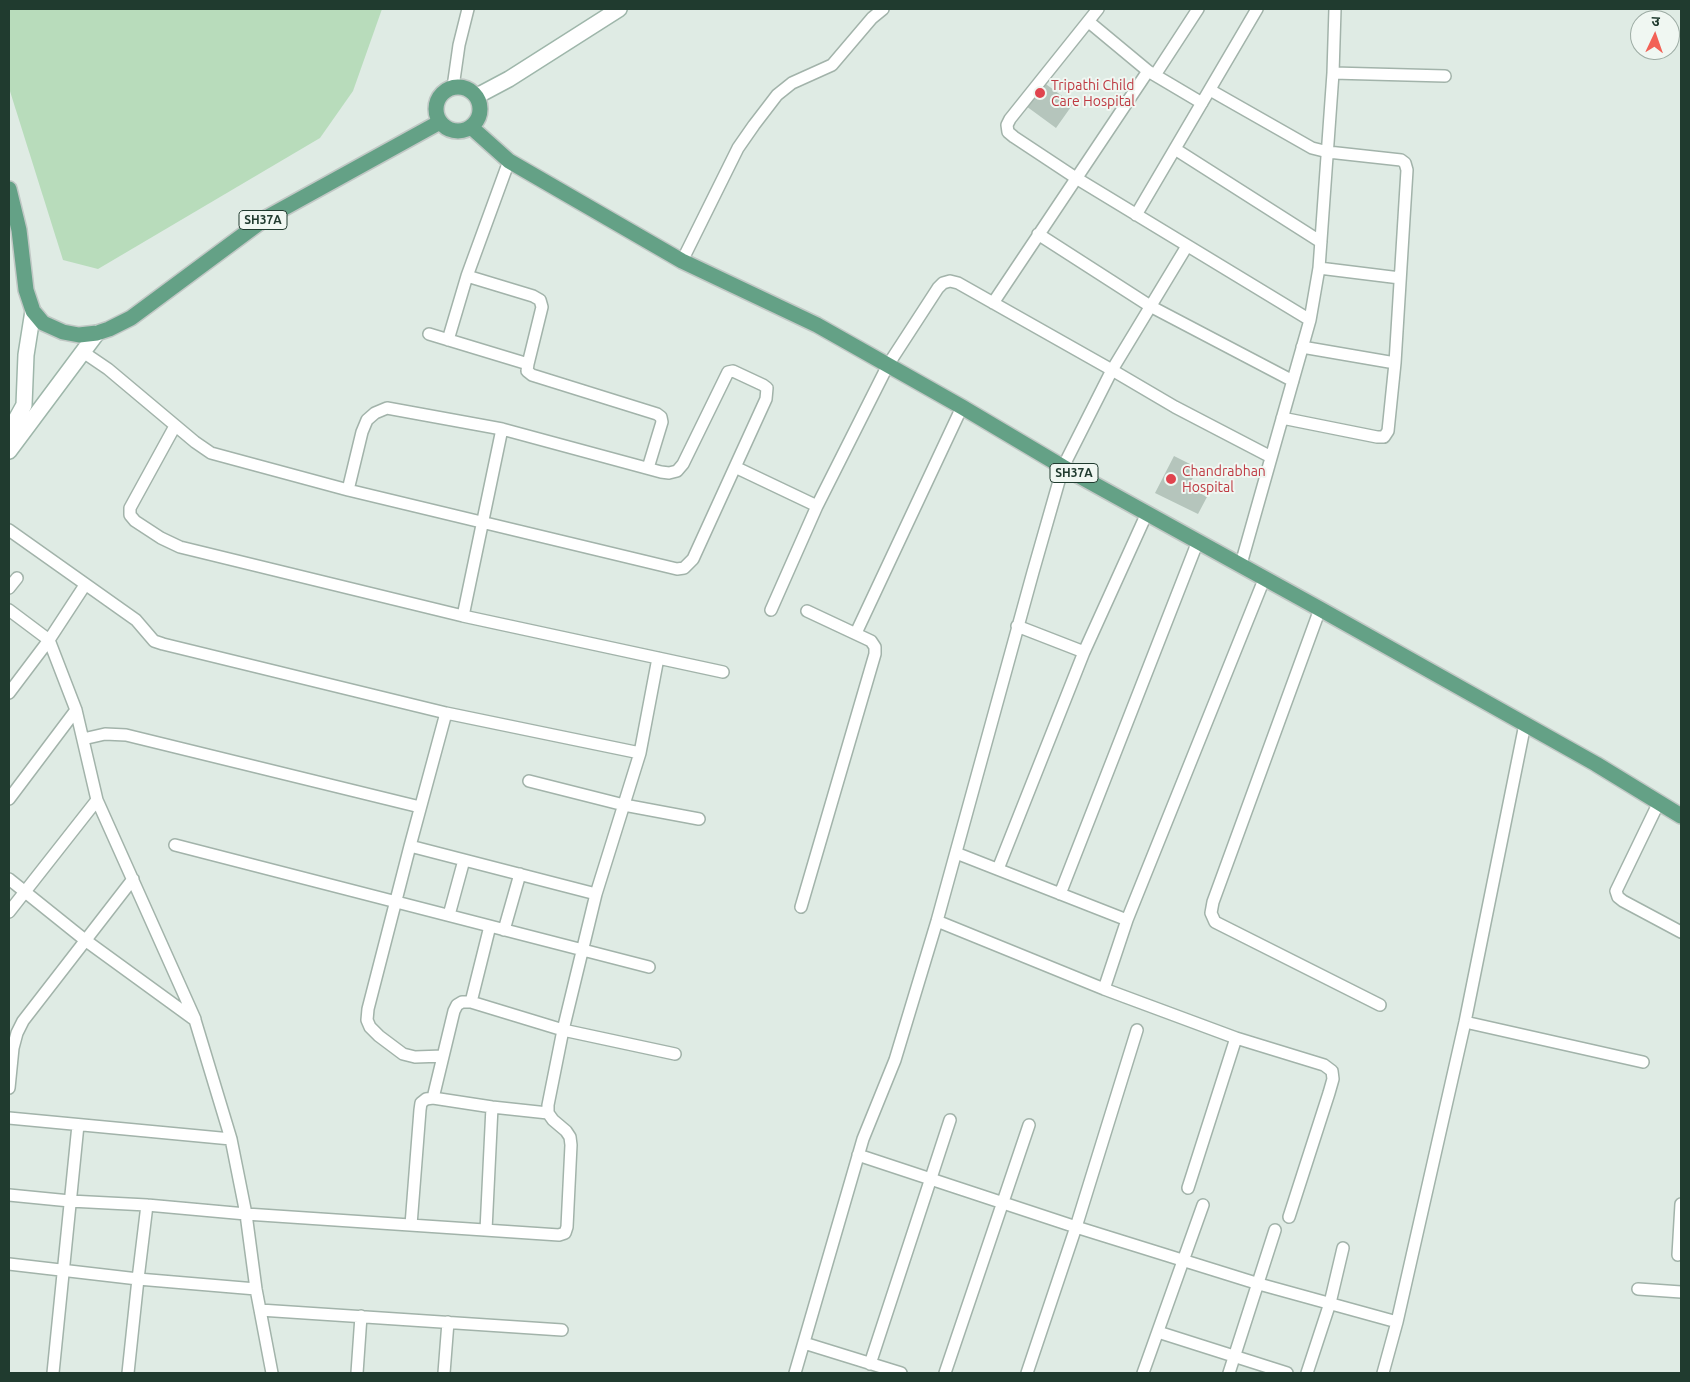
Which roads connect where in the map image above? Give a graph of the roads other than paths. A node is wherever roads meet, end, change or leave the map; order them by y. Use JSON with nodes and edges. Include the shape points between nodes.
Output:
{"nodes":[{"id":1,"x":468,"y":9,"type":"edge"},
{"id":2,"x":619,"y":9,"type":"edge"},
{"id":3,"x":883,"y":9,"type":"edge"},
{"id":4,"x":1098,"y":9,"type":"edge"},
{"id":5,"x":1198,"y":9,"type":"edge"},
{"id":6,"x":1257,"y":9,"type":"edge"},
{"id":7,"x":1335,"y":9,"type":"edge"},
{"id":8,"x":1089,"y":22,"type":"junction"},
{"id":9,"x":1152,"y":73,"type":"junction"},
{"id":10,"x":1333,"y":73,"type":"junction"},
{"id":11,"x":1445,"y":76,"type":"dead end"},
{"id":12,"x":454,"y":87,"type":"junction"},
{"id":13,"x":1210,"y":90,"type":"junction"},
{"id":14,"x":477,"y":96,"type":"junction"},
{"id":15,"x":1202,"y":103,"type":"junction"},
{"id":16,"x":440,"y":122,"type":"junction"},
{"id":17,"x":471,"y":128,"type":"junction"},
{"id":18,"x":1175,"y":149,"type":"junction"},
{"id":19,"x":1328,"y":152,"type":"junction"},
{"id":20,"x":509,"y":161,"type":"junction"},
{"id":21,"x":1076,"y":178,"type":"junction"},
{"id":22,"x":9,"y":189,"type":"edge"},
{"id":23,"x":1136,"y":215,"type":"junction"},
{"id":24,"x":1038,"y":234,"type":"junction"},
{"id":25,"x":1321,"y":242,"type":"junction"},
{"id":26,"x":1187,"y":246,"type":"junction"},
{"id":27,"x":682,"y":261,"type":"junction"},
{"id":28,"x":1319,"y":268,"type":"junction"},
{"id":29,"x":467,"y":276,"type":"junction"},
{"id":30,"x":1400,"y":278,"type":"junction"},
{"id":31,"x":993,"y":303,"type":"junction"},
{"id":32,"x":1150,"y":306,"type":"junction"},
{"id":33,"x":33,"y":311,"type":"junction"},
{"id":34,"x":1310,"y":320,"type":"junction"},
{"id":35,"x":97,"y":333,"type":"junction"},
{"id":36,"x":429,"y":334,"type":"dead end"},
{"id":37,"x":448,"y":340,"type":"junction"},
{"id":38,"x":1302,"y":347,"type":"junction"},
{"id":39,"x":82,"y":352,"type":"junction"},
{"id":40,"x":1395,"y":363,"type":"junction"},
{"id":41,"x":528,"y":364,"type":"junction"},
{"id":42,"x":888,"y":365,"type":"junction"},
{"id":43,"x":1112,"y":370,"type":"junction"},
{"id":44,"x":1293,"y":381,"type":"junction"},
{"id":45,"x":962,"y":407,"type":"junction"},
{"id":46,"x":1282,"y":418,"type":"junction"},
{"id":47,"x":175,"y":426,"type":"junction"},
{"id":48,"x":502,"y":429,"type":"junction"},
{"id":49,"x":9,"y":432,"type":"edge"},
{"id":50,"x":9,"y":451,"type":"edge"},
{"id":51,"x":1271,"y":457,"type":"junction"},
{"id":52,"x":735,"y":467,"type":"junction"},
{"id":53,"x":1063,"y":467,"type":"junction"},
{"id":54,"x":648,"y":468,"type":"junction"},
{"id":55,"x":348,"y":490,"type":"junction"},
{"id":56,"x":817,"y":506,"type":"junction"},
{"id":57,"x":1147,"y":513,"type":"junction"},
{"id":58,"x":483,"y":522,"type":"junction"},
{"id":59,"x":9,"y":530,"type":"edge"},
{"id":60,"x":1198,"y":541,"type":"junction"},
{"id":61,"x":1242,"y":564,"type":"junction"},
{"id":62,"x":1264,"y":577,"type":"junction"},
{"id":63,"x":17,"y":578,"type":"dead end"},
{"id":64,"x":85,"y":585,"type":"junction"},
{"id":65,"x":9,"y":588,"type":"edge"},
{"id":66,"x":1320,"y":609,"type":"junction"},
{"id":67,"x":9,"y":610,"type":"edge"},
{"id":68,"x":771,"y":610,"type":"dead end"},
{"id":69,"x":807,"y":611,"type":"dead end"},
{"id":70,"x":463,"y":616,"type":"junction"},
{"id":71,"x":1017,"y":626,"type":"junction"},
{"id":72,"x":856,"y":633,"type":"junction"},
{"id":73,"x":49,"y":640,"type":"junction"},
{"id":74,"x":1084,"y":652,"type":"junction"},
{"id":75,"x":658,"y":658,"type":"junction"},
{"id":76,"x":723,"y":672,"type":"dead end"},
{"id":77,"x":9,"y":693,"type":"edge"},
{"id":78,"x":76,"y":710,"type":"junction"},
{"id":79,"x":446,"y":713,"type":"junction"},
{"id":80,"x":1525,"y":724,"type":"junction"},
{"id":81,"x":83,"y":739,"type":"junction"},
{"id":82,"x":640,"y":753,"type":"junction"},
{"id":83,"x":529,"y":781,"type":"dead end"},
{"id":84,"x":9,"y":799,"type":"edge"},
{"id":85,"x":97,"y":800,"type":"junction"},
{"id":86,"x":1659,"y":802,"type":"junction"},
{"id":87,"x":624,"y":804,"type":"junction"},
{"id":88,"x":420,"y":808,"type":"junction"},
{"id":89,"x":1681,"y":816,"type":"edge"},
{"id":90,"x":699,"y":819,"type":"dead end"},
{"id":91,"x":175,"y":845,"type":"dead end"},
{"id":92,"x":410,"y":846,"type":"junction"},
{"id":93,"x":956,"y":852,"type":"junction"},
{"id":94,"x":464,"y":860,"type":"junction"},
{"id":95,"x":998,"y":869,"type":"junction"},
{"id":96,"x":520,"y":874,"type":"junction"},
{"id":97,"x":9,"y":879,"type":"edge"},
{"id":98,"x":133,"y":880,"type":"junction"},
{"id":99,"x":24,"y":891,"type":"junction"},
{"id":100,"x":596,"y":894,"type":"junction"},
{"id":101,"x":1060,"y":894,"type":"junction"},
{"id":102,"x":396,"y":901,"type":"junction"},
{"id":103,"x":801,"y":907,"type":"dead end"},
{"id":104,"x":9,"y":912,"type":"edge"},
{"id":105,"x":449,"y":915,"type":"junction"},
{"id":106,"x":1127,"y":920,"type":"junction"},
{"id":107,"x":937,"y":921,"type":"junction"},
{"id":108,"x":490,"y":926,"type":"junction"},
{"id":109,"x":504,"y":930,"type":"junction"},
{"id":110,"x":1681,"y":932,"type":"edge"},
{"id":111,"x":85,"y":940,"type":"junction"},
{"id":112,"x":583,"y":949,"type":"junction"},
{"id":113,"x":649,"y":967,"type":"dead end"},
{"id":114,"x":1104,"y":989,"type":"junction"},
{"id":115,"x":471,"y":1002,"type":"junction"},
{"id":116,"x":1380,"y":1005,"type":"dead end"},
{"id":117,"x":195,"y":1020,"type":"junction"},
{"id":118,"x":1465,"y":1022,"type":"junction"},
{"id":119,"x":563,"y":1030,"type":"junction"},
{"id":120,"x":1137,"y":1030,"type":"dead end"},
{"id":121,"x":1236,"y":1038,"type":"junction"},
{"id":122,"x":675,"y":1054,"type":"dead end"},
{"id":123,"x":443,"y":1056,"type":"junction"},
{"id":124,"x":1643,"y":1062,"type":"dead end"},
{"id":125,"x":9,"y":1088,"type":"edge"},
{"id":126,"x":433,"y":1098,"type":"junction"},
{"id":127,"x":492,"y":1107,"type":"junction"},
{"id":128,"x":548,"y":1113,"type":"junction"},
{"id":129,"x":9,"y":1118,"type":"edge"},
{"id":130,"x":950,"y":1120,"type":"dead end"},
{"id":131,"x":78,"y":1125,"type":"junction"},
{"id":132,"x":1029,"y":1125,"type":"dead end"},
{"id":133,"x":231,"y":1139,"type":"junction"},
{"id":134,"x":858,"y":1155,"type":"junction"},
{"id":135,"x":930,"y":1180,"type":"junction"},
{"id":136,"x":1188,"y":1188,"type":"dead end"},
{"id":137,"x":9,"y":1195,"type":"edge"},
{"id":138,"x":70,"y":1201,"type":"junction"},
{"id":139,"x":1002,"y":1203,"type":"junction"},
{"id":140,"x":1681,"y":1204,"type":"edge"},
{"id":141,"x":147,"y":1205,"type":"junction"},
{"id":142,"x":1203,"y":1205,"type":"dead end"},
{"id":143,"x":246,"y":1214,"type":"junction"},
{"id":144,"x":1289,"y":1217,"type":"dead end"},
{"id":145,"x":411,"y":1225,"type":"junction"},
{"id":146,"x":1076,"y":1227,"type":"junction"},
{"id":147,"x":486,"y":1230,"type":"junction"},
{"id":148,"x":1275,"y":1230,"type":"dead end"},
{"id":149,"x":1343,"y":1248,"type":"dead end"},
{"id":150,"x":1678,"y":1255,"type":"dead end"},
{"id":151,"x":1184,"y":1260,"type":"junction"},
{"id":152,"x":9,"y":1264,"type":"edge"},
{"id":153,"x":64,"y":1270,"type":"junction"},
{"id":154,"x":138,"y":1279,"type":"junction"},
{"id":155,"x":1259,"y":1284,"type":"junction"},
{"id":156,"x":256,"y":1289,"type":"junction"},
{"id":157,"x":1638,"y":1289,"type":"dead end"},
{"id":158,"x":1681,"y":1292,"type":"edge"},
{"id":159,"x":1330,"y":1303,"type":"junction"},
{"id":160,"x":260,"y":1310,"type":"junction"},
{"id":161,"x":360,"y":1316,"type":"junction"},
{"id":162,"x":448,"y":1322,"type":"junction"},
{"id":163,"x":1397,"y":1322,"type":"junction"},
{"id":164,"x":562,"y":1330,"type":"dead end"},
{"id":165,"x":1158,"y":1332,"type":"junction"},
{"id":166,"x":804,"y":1343,"type":"junction"},
{"id":167,"x":1235,"y":1356,"type":"junction"},
{"id":168,"x":870,"y":1364,"type":"junction"},
{"id":169,"x":53,"y":1373,"type":"edge"},
{"id":170,"x":128,"y":1373,"type":"edge"},
{"id":171,"x":272,"y":1373,"type":"edge"},
{"id":172,"x":357,"y":1373,"type":"edge"},
{"id":173,"x":444,"y":1373,"type":"edge"},
{"id":174,"x":795,"y":1373,"type":"edge"},
{"id":175,"x":901,"y":1373,"type":"edge"},
{"id":176,"x":945,"y":1373,"type":"edge"},
{"id":177,"x":1027,"y":1373,"type":"edge"},
{"id":178,"x":1143,"y":1373,"type":"edge"},
{"id":179,"x":1229,"y":1373,"type":"edge"},
{"id":180,"x":1287,"y":1373,"type":"edge"},
{"id":181,"x":1307,"y":1373,"type":"edge"},
{"id":182,"x":1383,"y":1373,"type":"edge"}],
"edges":[{"from":1,"to":12,"type":"street"},
{"from":2,"to":14,"type":"main road"},
{"from":3,"to":27,"type":"street","via":[[832,65],[792,82],[754,125],[738,148]]},
{"from":4,"to":8,"type":"street"},
{"from":5,"to":9,"type":"street"},
{"from":6,"to":13,"type":"street"},
{"from":7,"to":10,"type":"street"},
{"from":8,"to":9,"type":"street"},
{"from":8,"to":21,"type":"street","via":[[1007,126],[1014,137]]},
{"from":9,"to":15,"type":"street"},
{"from":9,"to":21,"type":"street"},
{"from":10,"to":11,"type":"street"},
{"from":10,"to":19,"type":"street"},
{"from":12,"to":14,"type":"main road","via":[[470,90]]},
{"from":12,"to":16,"type":"main road","via":[[439,97],[436,114]]},
{"from":13,"to":15,"type":"street"},
{"from":13,"to":19,"type":"street","via":[[1312,148]]},
{"from":14,"to":17,"type":"main road","via":[[480,113]]},
{"from":15,"to":18,"type":"street"},
{"from":16,"to":17,"type":"main road","via":[[454,131]]},
{"from":16,"to":35,"type":"main road","number":"SH37A","via":[[266,218],[131,318]]},
{"from":17,"to":20,"type":"main road","number":"SH37A"},
{"from":18,"to":23,"type":"street"},
{"from":18,"to":25,"type":"street"},
{"from":19,"to":25,"type":"street"},
{"from":19,"to":30,"type":"street","via":[[1405,163]]},
{"from":20,"to":27,"type":"main road","number":"SH37A"},
{"from":20,"to":29,"type":"street"},
{"from":21,"to":23,"type":"street"},
{"from":21,"to":24,"type":"street"},
{"from":22,"to":33,"type":"main road","via":[[19,230],[26,290]]},
{"from":23,"to":26,"type":"street"},
{"from":24,"to":31,"type":"street"},
{"from":24,"to":32,"type":"street"},
{"from":25,"to":28,"type":"street"},
{"from":26,"to":32,"type":"street"},
{"from":26,"to":34,"type":"street"},
{"from":27,"to":42,"type":"main road","number":"SH37A","via":[[817,325]]},
{"from":28,"to":30,"type":"street"},
{"from":28,"to":34,"type":"street"},
{"from":29,"to":37,"type":"street"},
{"from":29,"to":41,"type":"street","via":[[540,300],[542,307]]},
{"from":30,"to":40,"type":"street"},
{"from":31,"to":42,"type":"street","via":[[958,283],[943,283]]},
{"from":31,"to":43,"type":"street"},
{"from":32,"to":43,"type":"street"},
{"from":32,"to":44,"type":"street"},
{"from":33,"to":35,"type":"main road","number":"SH37A","via":[[43,324],[63,332],[79,335]]},
{"from":33,"to":49,"type":"main road","via":[[26,355],[24,405]]},
{"from":34,"to":38,"type":"street"},
{"from":35,"to":39,"type":"main road"},
{"from":36,"to":37,"type":"street"},
{"from":37,"to":41,"type":"street"},
{"from":38,"to":40,"type":"street"},
{"from":38,"to":44,"type":"street"},
{"from":39,"to":47,"type":"street","via":[[108,369]]},
{"from":39,"to":50,"type":"main road"},
{"from":40,"to":46,"type":"street","via":[[1388,431],[1384,436]]},
{"from":41,"to":54,"type":"street","via":[[532,375],[661,417]]},
{"from":42,"to":45,"type":"main road","number":"SH37A"},
{"from":42,"to":56,"type":"street"},
{"from":43,"to":51,"type":"street"},
{"from":43,"to":53,"type":"street"},
{"from":44,"to":46,"type":"street"},
{"from":45,"to":53,"type":"main road","number":"SH37A"},
{"from":45,"to":72,"type":"street"},
{"from":46,"to":51,"type":"street"},
{"from":47,"to":55,"type":"street","via":[[211,452]]},
{"from":47,"to":70,"type":"street","via":[[133,500],[130,515],[135,521],[180,547]]},
{"from":48,"to":54,"type":"street"},
{"from":48,"to":55,"type":"street","via":[[387,408],[367,420]]},
{"from":48,"to":58,"type":"street"},
{"from":51,"to":61,"type":"street"},
{"from":52,"to":54,"type":"street","via":[[767,388],[733,371],[725,376],[677,471],[670,473]]},
{"from":52,"to":56,"type":"street"},
{"from":52,"to":58,"type":"street","via":[[693,559],[684,568],[571,545]]},
{"from":53,"to":57,"type":"main road","number":"SH37A"},
{"from":53,"to":71,"type":"street"},
{"from":55,"to":58,"type":"street"},
{"from":56,"to":68,"type":"street"},
{"from":57,"to":60,"type":"main road","number":"SH37A"},
{"from":57,"to":74,"type":"street"},
{"from":58,"to":70,"type":"street"},
{"from":59,"to":64,"type":"street"},
{"from":60,"to":61,"type":"main road","number":"SH37A"},
{"from":60,"to":101,"type":"street"},
{"from":61,"to":62,"type":"main road","number":"SH37A"},
{"from":62,"to":66,"type":"main road","number":"SH37A"},
{"from":62,"to":106,"type":"street"},
{"from":63,"to":65,"type":"street"},
{"from":64,"to":73,"type":"street"},
{"from":64,"to":79,"type":"street","via":[[136,620],[154,641]]},
{"from":66,"to":80,"type":"main road","number":"SH37A"},
{"from":66,"to":116,"type":"street","via":[[1211,913],[1215,922]]},
{"from":67,"to":73,"type":"street"},
{"from":69,"to":72,"type":"street"},
{"from":70,"to":75,"type":"street"},
{"from":71,"to":74,"type":"street"},
{"from":71,"to":93,"type":"street"},
{"from":72,"to":103,"type":"street","via":[[871,641],[875,654]]},
{"from":73,"to":77,"type":"street"},
{"from":73,"to":78,"type":"street"},
{"from":74,"to":95,"type":"street"},
{"from":75,"to":76,"type":"street"},
{"from":75,"to":82,"type":"street"},
{"from":78,"to":81,"type":"street"},
{"from":78,"to":84,"type":"street"},
{"from":79,"to":82,"type":"street"},
{"from":79,"to":88,"type":"street"},
{"from":80,"to":86,"type":"main road","number":"SH37A"},
{"from":80,"to":118,"type":"street"},
{"from":81,"to":85,"type":"street"},
{"from":81,"to":88,"type":"street","via":[[106,734],[126,735]]},
{"from":82,"to":87,"type":"street"},
{"from":83,"to":87,"type":"street"},
{"from":85,"to":98,"type":"street"},
{"from":85,"to":99,"type":"street"},
{"from":86,"to":89,"type":"main road","number":"SH37A"},
{"from":86,"to":110,"type":"street","via":[[1616,891],[1623,901]]},
{"from":87,"to":90,"type":"street"},
{"from":87,"to":100,"type":"street"},
{"from":88,"to":92,"type":"street"},
{"from":91,"to":102,"type":"street"},
{"from":92,"to":94,"type":"street"},
{"from":92,"to":102,"type":"street"},
{"from":93,"to":95,"type":"street"},
{"from":93,"to":107,"type":"street"},
{"from":94,"to":96,"type":"street"},
{"from":94,"to":105,"type":"street"},
{"from":95,"to":101,"type":"street"},
{"from":96,"to":100,"type":"street"},
{"from":96,"to":109,"type":"street"},
{"from":97,"to":99,"type":"street"},
{"from":98,"to":111,"type":"street"},
{"from":98,"to":117,"type":"street"},
{"from":99,"to":104,"type":"street"},
{"from":99,"to":111,"type":"street"},
{"from":100,"to":112,"type":"street"},
{"from":101,"to":106,"type":"street"},
{"from":102,"to":105,"type":"street"},
{"from":102,"to":123,"type":"street","via":[[367,1020],[379,1036],[403,1054]]},
{"from":105,"to":108,"type":"street"},
{"from":106,"to":114,"type":"street"},
{"from":107,"to":114,"type":"street"},
{"from":107,"to":134,"type":"street","via":[[894,1060]]},
{"from":108,"to":109,"type":"street"},
{"from":108,"to":115,"type":"street"},
{"from":109,"to":112,"type":"street"},
{"from":111,"to":117,"type":"street"},
{"from":111,"to":125,"type":"street","via":[[23,1021],[13,1048]]},
{"from":112,"to":113,"type":"street"},
{"from":112,"to":119,"type":"street"},
{"from":114,"to":121,"type":"street"},
{"from":115,"to":119,"type":"street"},
{"from":115,"to":123,"type":"street","via":[[457,1005]]},
{"from":117,"to":133,"type":"street"},
{"from":118,"to":124,"type":"street"},
{"from":118,"to":163,"type":"street"},
{"from":119,"to":122,"type":"street"},
{"from":119,"to":128,"type":"street"},
{"from":120,"to":146,"type":"street"},
{"from":121,"to":136,"type":"street"},
{"from":121,"to":144,"type":"street","via":[[1324,1065],[1332,1071],[1329,1093]]},
{"from":123,"to":126,"type":"street"},
{"from":126,"to":127,"type":"street"},
{"from":126,"to":145,"type":"street","via":[[426,1099],[420,1110]]},
{"from":127,"to":128,"type":"street"},
{"from":127,"to":147,"type":"street"},
{"from":128,"to":147,"type":"street","via":[[570,1137],[567,1228],[559,1236]]},
{"from":129,"to":131,"type":"street"},
{"from":130,"to":135,"type":"street"},
{"from":131,"to":133,"type":"street"},
{"from":131,"to":138,"type":"street"},
{"from":132,"to":139,"type":"street"},
{"from":133,"to":143,"type":"street"},
{"from":134,"to":135,"type":"street"},
{"from":134,"to":166,"type":"street"},
{"from":135,"to":139,"type":"street"},
{"from":135,"to":168,"type":"street"},
{"from":137,"to":138,"type":"street"},
{"from":138,"to":141,"type":"street"},
{"from":138,"to":153,"type":"street"},
{"from":139,"to":146,"type":"street"},
{"from":139,"to":176,"type":"street"},
{"from":140,"to":150,"type":"street"},
{"from":141,"to":143,"type":"street"},
{"from":141,"to":154,"type":"street"},
{"from":142,"to":151,"type":"street"},
{"from":143,"to":145,"type":"street"},
{"from":143,"to":156,"type":"street"},
{"from":145,"to":147,"type":"street"},
{"from":146,"to":151,"type":"street"},
{"from":146,"to":177,"type":"street"},
{"from":148,"to":155,"type":"street"},
{"from":149,"to":159,"type":"street"},
{"from":151,"to":155,"type":"street"},
{"from":151,"to":165,"type":"street"},
{"from":152,"to":153,"type":"street"},
{"from":153,"to":154,"type":"street"},
{"from":153,"to":169,"type":"street"},
{"from":154,"to":156,"type":"street"},
{"from":154,"to":170,"type":"street"},
{"from":155,"to":159,"type":"street"},
{"from":155,"to":167,"type":"street"},
{"from":156,"to":160,"type":"street"},
{"from":157,"to":158,"type":"street"},
{"from":159,"to":163,"type":"street"},
{"from":159,"to":181,"type":"street"},
{"from":160,"to":161,"type":"street"},
{"from":160,"to":171,"type":"street"},
{"from":161,"to":162,"type":"street"},
{"from":161,"to":172,"type":"street"},
{"from":162,"to":164,"type":"street"},
{"from":162,"to":173,"type":"street"},
{"from":163,"to":182,"type":"street"},
{"from":165,"to":167,"type":"street"},
{"from":165,"to":178,"type":"street"},
{"from":166,"to":168,"type":"street"},
{"from":166,"to":174,"type":"street"},
{"from":167,"to":179,"type":"street"},
{"from":167,"to":180,"type":"street"},
{"from":168,"to":175,"type":"street"}]}
